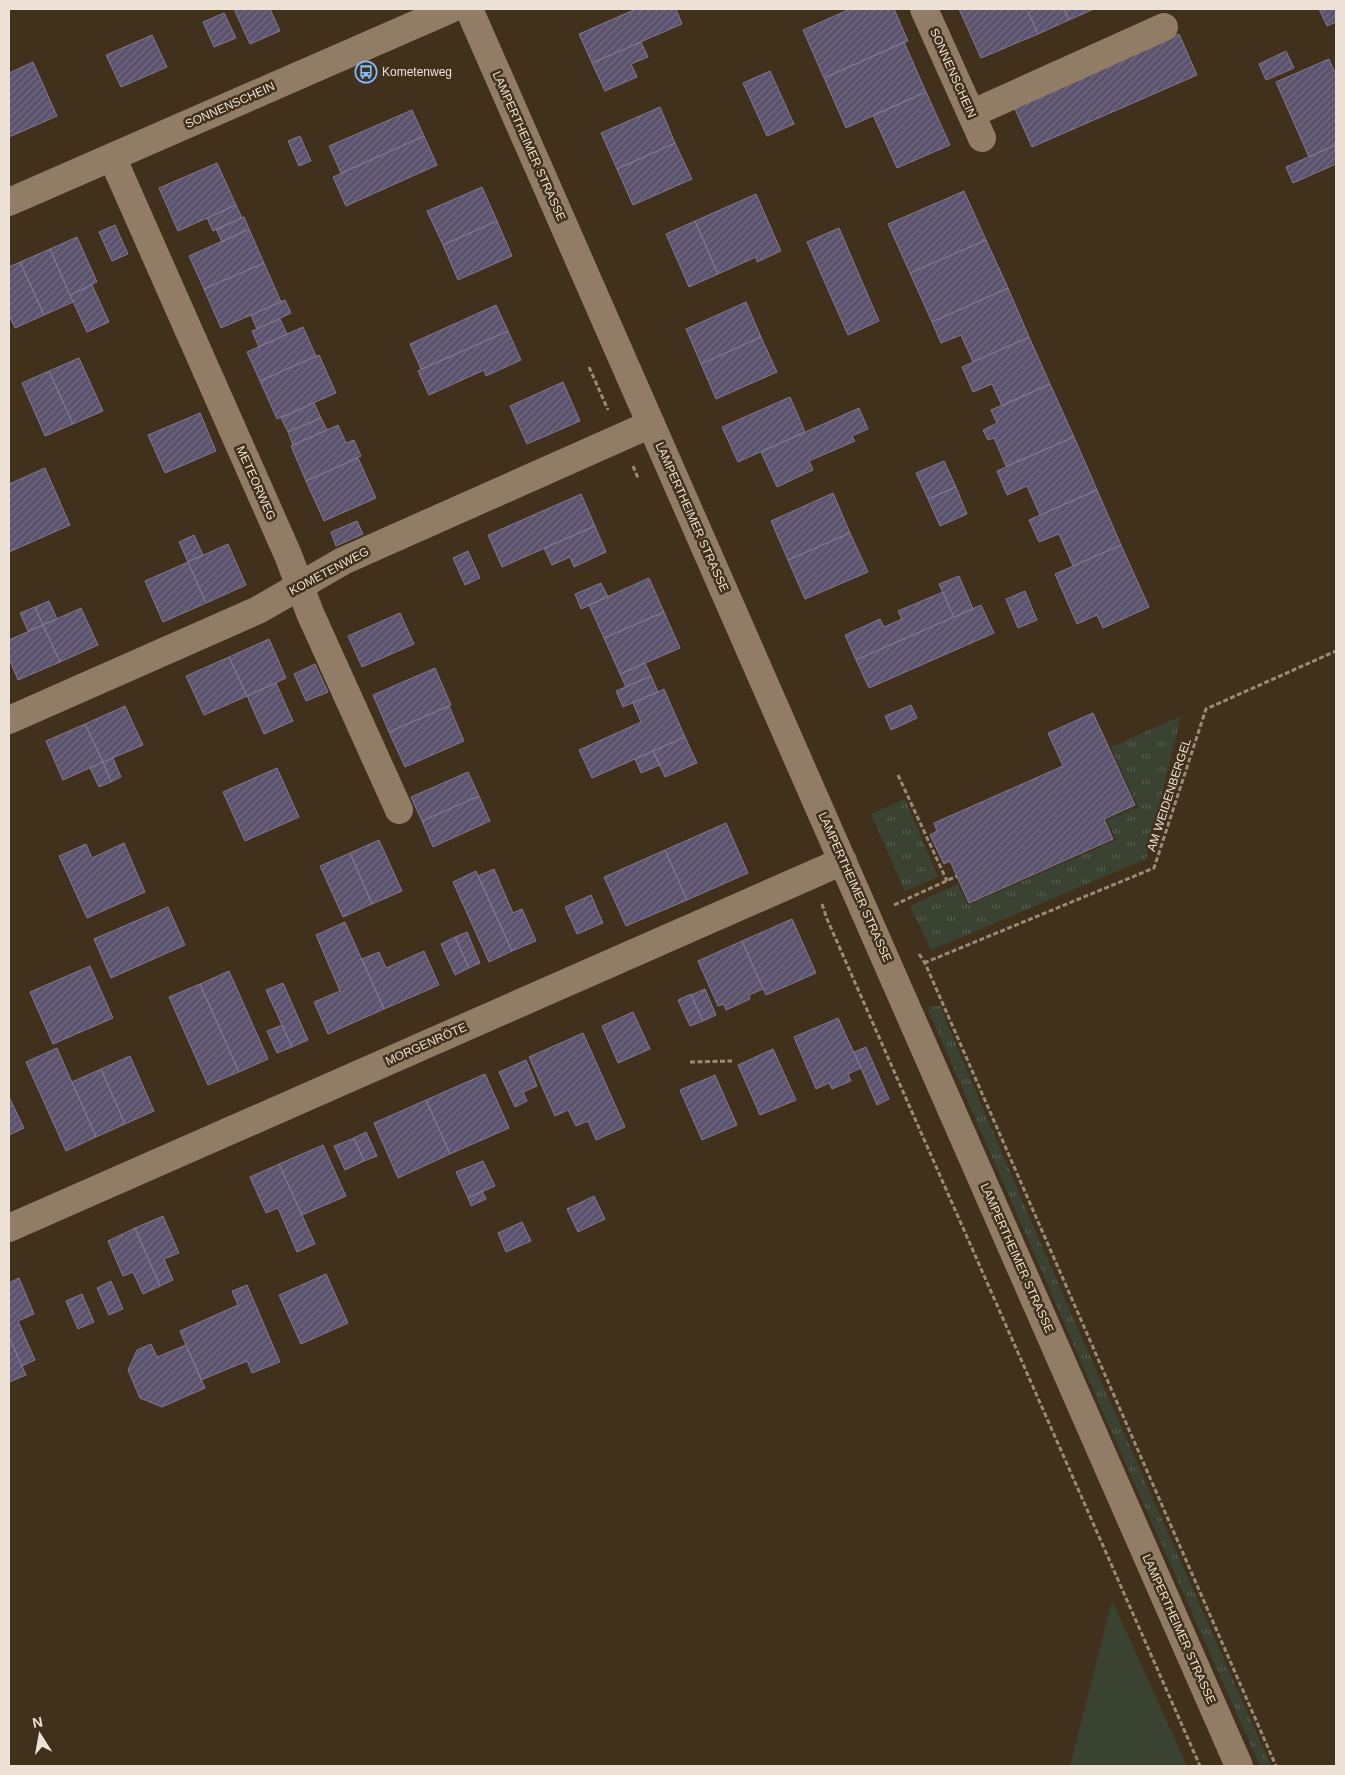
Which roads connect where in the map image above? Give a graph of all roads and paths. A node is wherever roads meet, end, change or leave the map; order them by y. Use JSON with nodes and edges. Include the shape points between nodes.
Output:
{"nodes":[{"id":1,"x":451,"y":9,"type":"edge"},
{"id":2,"x":469,"y":9,"type":"edge"},
{"id":3,"x":924,"y":9,"type":"edge"},
{"id":4,"x":1164,"y":27,"type":"dead end"},
{"id":5,"x":112,"y":157,"type":"junction"},
{"id":6,"x":9,"y":202,"type":"edge"},
{"id":7,"x":651,"y":424,"type":"junction"},
{"id":8,"x":300,"y":586,"type":"junction"},
{"id":9,"x":1336,"y":651,"type":"edge"},
{"id":10,"x":9,"y":720,"type":"edge"},
{"id":11,"x":898,"y":775,"type":"dead end"},
{"id":12,"x":399,"y":810,"type":"dead end"},
{"id":13,"x":843,"y":861,"type":"junction"},
{"id":14,"x":812,"y":874,"type":"junction"},
{"id":15,"x":957,"y":876,"type":"dead end"},
{"id":16,"x":947,"y":881,"type":"junction"},
{"id":17,"x":894,"y":904,"type":"dead end"},
{"id":18,"x":925,"y":963,"type":"junction"},
{"id":19,"x":895,"y":978,"type":"junction"},
{"id":20,"x":732,"y":1061,"type":"dead end"},
{"id":21,"x":690,"y":1062,"type":"dead end"},
{"id":22,"x":9,"y":1228,"type":"edge"},
{"id":23,"x":1200,"y":1766,"type":"edge"},
{"id":24,"x":1239,"y":1766,"type":"edge"},
{"id":25,"x":1276,"y":1766,"type":"edge"}],
"edges":[{"from":1,"to":5,"type":"street","name":"SONNENSCHEIN"},
{"from":2,"to":7,"type":"street","name":"LAMPERTHEIMER STRASSE"},
{"from":3,"to":4,"type":"street","name":"SONNENSCHEIN","via":[[976,126]]},
{"from":5,"to":6,"type":"street","name":"SONNENSCHEIN"},
{"from":5,"to":8,"type":"street","name":"METEORWEG"},
{"from":7,"to":8,"type":"street","name":"KOMETENWEG","via":[[343,561]]},
{"from":7,"to":13,"type":"street","name":"LAMPERTHEIMER STRASSE"},
{"from":8,"to":10,"type":"street","name":"KOMETENWEG","via":[[258,610]]},
{"from":8,"to":12,"type":"street","name":"METEORWEG"},
{"from":9,"to":18,"type":"path","name":"AM WEIDENBERGEL","via":[[1206,709],[1154,868]]},
{"from":11,"to":16,"type":"path"},
{"from":13,"to":14,"type":"street","name":"MORGENRÖTE"},
{"from":13,"to":19,"type":"street","name":"LAMPERTHEIMER STRASSE"},
{"from":14,"to":22,"type":"street","name":"MORGENRÖTE"},
{"from":14,"to":23,"type":"path","via":[[827,919]]},
{"from":15,"to":16,"type":"path"},
{"from":16,"to":17,"type":"path"},
{"from":18,"to":19,"type":"path","name":"AM WEIDENBERGEL"},
{"from":18,"to":25,"type":"path"},
{"from":19,"to":24,"type":"street","name":"LAMPERTHEIMER STRASSE"},
{"from":20,"to":21,"type":"path"}]}
